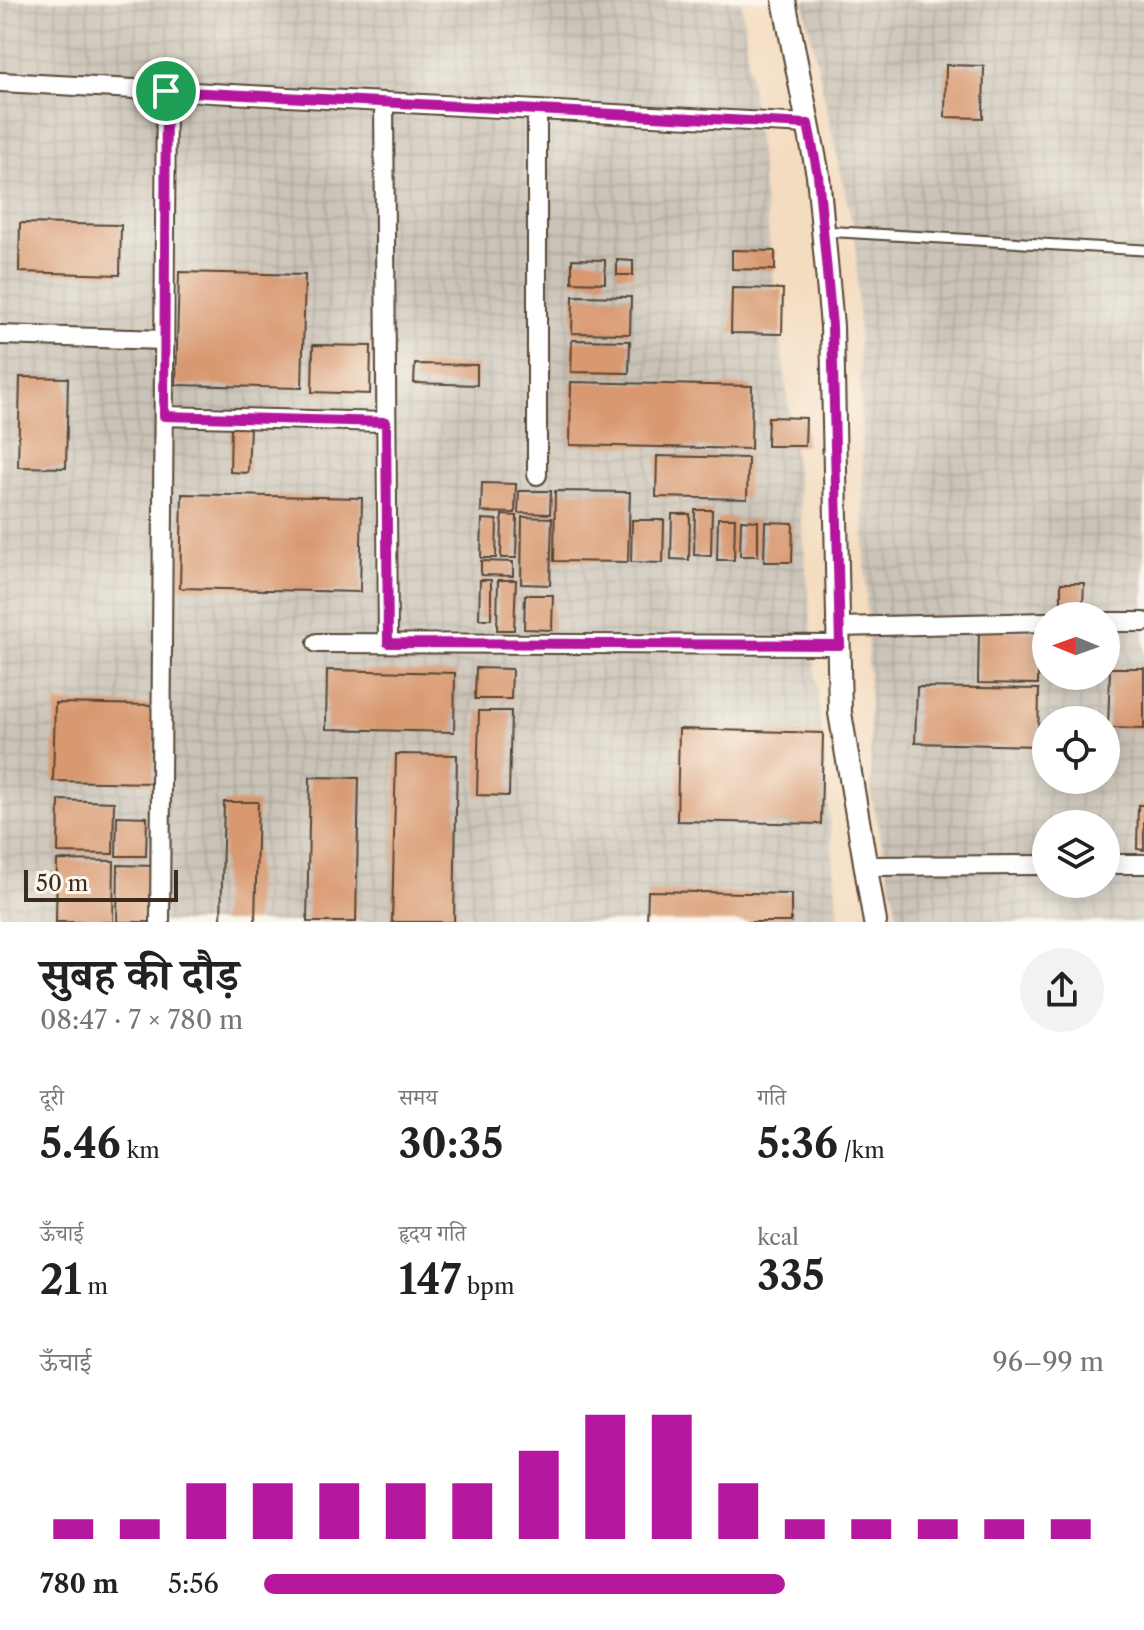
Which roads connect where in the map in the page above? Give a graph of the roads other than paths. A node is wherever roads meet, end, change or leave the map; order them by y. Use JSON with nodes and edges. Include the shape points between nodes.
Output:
{"nodes":[{"id":1,"x":784,"y":0,"type":"edge"},
{"id":2,"x":0,"y":82,"type":"edge"},
{"id":3,"x":166,"y":91,"type":"junction"},
{"id":4,"x":384,"y":102,"type":"junction"},
{"id":5,"x":537,"y":110,"type":"junction"},
{"id":6,"x":808,"y":124,"type":"junction"},
{"id":7,"x":823,"y":231,"type":"junction"},
{"id":8,"x":1144,"y":250,"type":"edge"},
{"id":9,"x":0,"y":335,"type":"edge"},
{"id":10,"x":164,"y":340,"type":"junction"},
{"id":11,"x":164,"y":416,"type":"junction"},
{"id":12,"x":386,"y":422,"type":"junction"},
{"id":13,"x":537,"y":475,"type":"dead end"},
{"id":14,"x":1120,"y":622,"type":"edge"},
{"id":15,"x":1144,"y":622,"type":"edge"},
{"id":16,"x":1032,"y":623,"type":"edge"},
{"id":17,"x":839,"y":636,"type":"junction"},
{"id":18,"x":317,"y":643,"type":"dead end"},
{"id":19,"x":388,"y":643,"type":"junction"},
{"id":20,"x":1120,"y":864,"type":"edge"},
{"id":21,"x":1144,"y":864,"type":"edge"},
{"id":22,"x":1032,"y":865,"type":"edge"},
{"id":23,"x":865,"y":866,"type":"junction"},
{"id":24,"x":160,"y":922,"type":"edge"},
{"id":25,"x":875,"y":922,"type":"edge"}],
"edges":[{"from":1,"to":6,"type":"street"},
{"from":2,"to":3,"type":"street"},
{"from":3,"to":4,"type":"street"},
{"from":3,"to":10,"type":"street"},
{"from":4,"to":5,"type":"street"},
{"from":4,"to":12,"type":"street"},
{"from":5,"to":6,"type":"street"},
{"from":5,"to":13,"type":"street"},
{"from":6,"to":7,"type":"street"},
{"from":7,"to":8,"type":"lane"},
{"from":7,"to":17,"type":"street","via":[[832,326]]},
{"from":9,"to":10,"type":"street"},
{"from":10,"to":11,"type":"street"},
{"from":11,"to":12,"type":"street"},
{"from":11,"to":24,"type":"street"},
{"from":12,"to":19,"type":"street"},
{"from":14,"to":15,"type":"street"},
{"from":16,"to":17,"type":"street"},
{"from":17,"to":19,"type":"street"},
{"from":17,"to":23,"type":"street","via":[[840,713]]},
{"from":18,"to":19,"type":"street"},
{"from":20,"to":21,"type":"street"},
{"from":22,"to":23,"type":"street"},
{"from":23,"to":25,"type":"street"}]}
